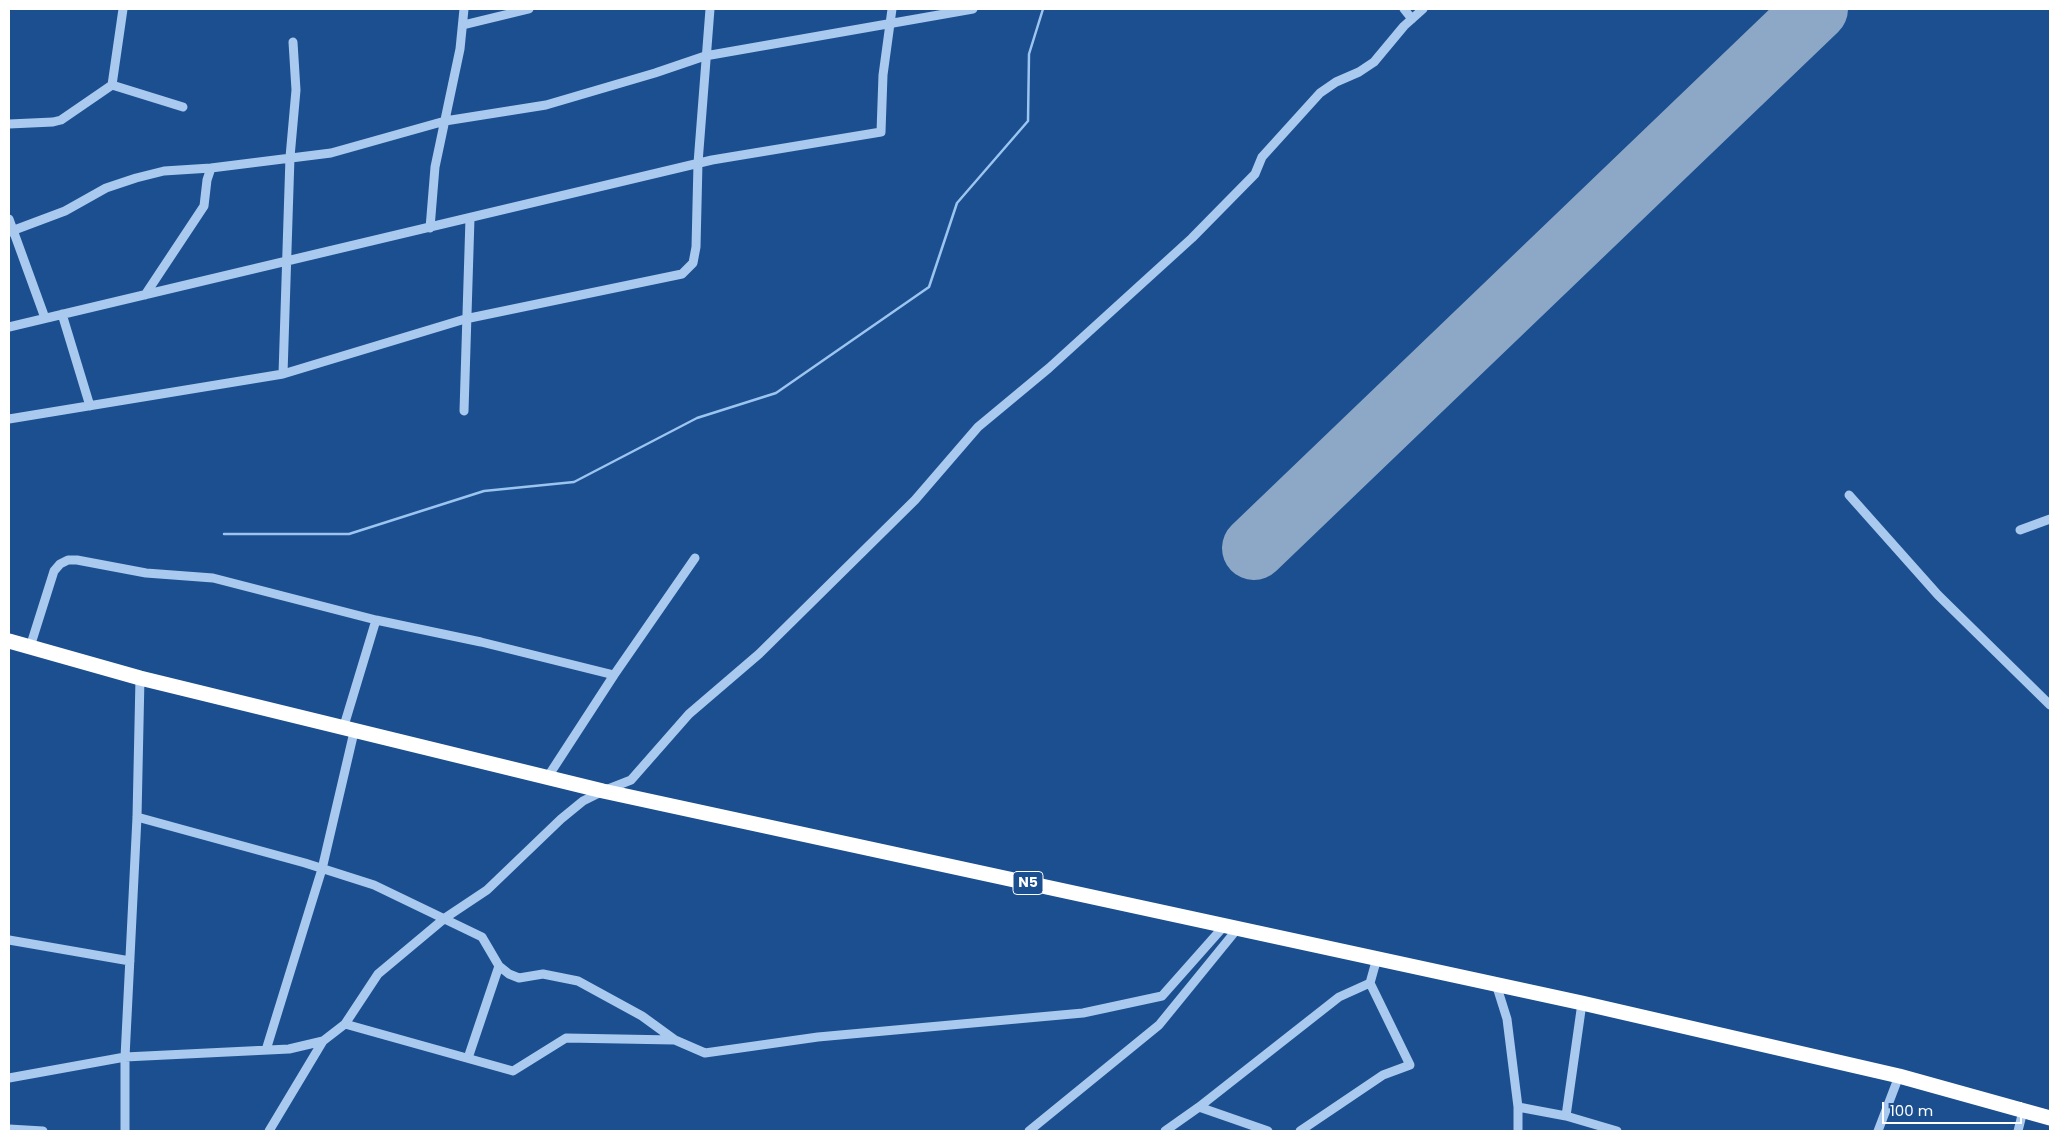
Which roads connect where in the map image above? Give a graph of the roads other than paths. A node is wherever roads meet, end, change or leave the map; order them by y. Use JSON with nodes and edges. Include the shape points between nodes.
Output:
{"nodes":[{"id":1,"x":122,"y":9,"type":"edge"},
{"id":2,"x":464,"y":9,"type":"edge"},
{"id":3,"x":529,"y":9,"type":"edge"},
{"id":4,"x":710,"y":9,"type":"edge"},
{"id":5,"x":892,"y":9,"type":"edge"},
{"id":6,"x":973,"y":9,"type":"edge"},
{"id":7,"x":1404,"y":9,"type":"edge"},
{"id":8,"x":1423,"y":9,"type":"edge"},
{"id":9,"x":1412,"y":19,"type":"junction"},
{"id":10,"x":891,"y":22,"type":"junction"},
{"id":11,"x":463,"y":25,"type":"junction"},
{"id":12,"x":293,"y":42,"type":"dead end"},
{"id":13,"x":706,"y":56,"type":"junction"},
{"id":14,"x":112,"y":85,"type":"junction"},
{"id":15,"x":183,"y":107,"type":"dead end"},
{"id":16,"x":445,"y":121,"type":"junction"},
{"id":17,"x":9,"y":124,"type":"edge"},
{"id":18,"x":290,"y":157,"type":"junction"},
{"id":19,"x":698,"y":163,"type":"junction"},
{"id":20,"x":211,"y":168,"type":"junction"},
{"id":21,"x":470,"y":218,"type":"junction"},
{"id":22,"x":9,"y":219,"type":"edge"},
{"id":23,"x":430,"y":228,"type":"junction"},
{"id":24,"x":11,"y":232,"type":"edge"},
{"id":25,"x":288,"y":261,"type":"junction"},
{"id":26,"x":145,"y":295,"type":"junction"},
{"id":27,"x":62,"y":314,"type":"junction"},
{"id":28,"x":45,"y":318,"type":"junction"},
{"id":29,"x":465,"y":319,"type":"junction"},
{"id":30,"x":9,"y":327,"type":"edge"},
{"id":31,"x":283,"y":374,"type":"junction"},
{"id":32,"x":90,"y":406,"type":"junction"},
{"id":33,"x":464,"y":411,"type":"dead end"},
{"id":34,"x":9,"y":420,"type":"edge"},
{"id":35,"x":1849,"y":495,"type":"dead end"},
{"id":36,"x":2050,"y":519,"type":"edge"},
{"id":37,"x":2020,"y":530,"type":"dead end"},
{"id":38,"x":695,"y":558,"type":"dead end"},
{"id":39,"x":376,"y":620,"type":"junction"},
{"id":40,"x":9,"y":640,"type":"edge"},
{"id":41,"x":30,"y":647,"type":"junction"},
{"id":42,"x":614,"y":675,"type":"junction"},
{"id":43,"x":140,"y":678,"type":"junction"},
{"id":44,"x":2050,"y":704,"type":"edge"},
{"id":45,"x":349,"y":730,"type":"junction"},
{"id":46,"x":547,"y":778,"type":"junction"},
{"id":47,"x":603,"y":791,"type":"junction"},
{"id":48,"x":137,"y":817,"type":"junction"},
{"id":49,"x":322,"y":868,"type":"junction"},
{"id":50,"x":445,"y":918,"type":"junction"},
{"id":51,"x":1232,"y":927,"type":"junction"},
{"id":52,"x":9,"y":940,"type":"edge"},
{"id":53,"x":1377,"y":958,"type":"junction"},
{"id":54,"x":130,"y":960,"type":"junction"},
{"id":55,"x":499,"y":966,"type":"junction"},
{"id":56,"x":1370,"y":983,"type":"junction"},
{"id":57,"x":1496,"y":984,"type":"junction"},
{"id":58,"x":1582,"y":1003,"type":"junction"},
{"id":59,"x":345,"y":1024,"type":"junction"},
{"id":60,"x":675,"y":1040,"type":"junction"},
{"id":61,"x":323,"y":1042,"type":"junction"},
{"id":62,"x":266,"y":1050,"type":"junction"},
{"id":63,"x":125,"y":1057,"type":"junction"},
{"id":64,"x":468,"y":1058,"type":"junction"},
{"id":65,"x":1899,"y":1076,"type":"junction"},
{"id":66,"x":9,"y":1078,"type":"edge"},
{"id":67,"x":1199,"y":1107,"type":"junction"},
{"id":68,"x":1518,"y":1108,"type":"junction"},
{"id":69,"x":2023,"y":1111,"type":"junction"},
{"id":70,"x":1566,"y":1116,"type":"junction"},
{"id":71,"x":2050,"y":1118,"type":"edge"},
{"id":72,"x":9,"y":1129,"type":"edge"},
{"id":73,"x":19,"y":1131,"type":"edge"},
{"id":74,"x":43,"y":1131,"type":"edge"},
{"id":75,"x":125,"y":1131,"type":"edge"},
{"id":76,"x":269,"y":1131,"type":"edge"},
{"id":77,"x":1029,"y":1131,"type":"edge"},
{"id":78,"x":1165,"y":1131,"type":"edge"},
{"id":79,"x":1268,"y":1131,"type":"edge"},
{"id":80,"x":1300,"y":1131,"type":"edge"},
{"id":81,"x":1518,"y":1131,"type":"edge"},
{"id":82,"x":1617,"y":1131,"type":"edge"},
{"id":83,"x":1878,"y":1131,"type":"edge"},
{"id":84,"x":2018,"y":1131,"type":"edge"}],
"edges":[{"from":1,"to":14,"type":"street"},
{"from":2,"to":11,"type":"street"},
{"from":3,"to":11,"type":"street"},
{"from":4,"to":13,"type":"street"},
{"from":5,"to":10,"type":"street"},
{"from":6,"to":10,"type":"street"},
{"from":7,"to":9,"type":"street"},
{"from":8,"to":9,"type":"street"},
{"from":9,"to":47,"type":"street","via":[[1374,62],[1320,93],[1262,157],[1255,174],[1192,238],[1049,368],[978,427],[915,500],[759,654],[690,714],[631,780]]},
{"from":10,"to":13,"type":"street"},
{"from":10,"to":19,"type":"street","via":[[883,75],[881,132]]},
{"from":11,"to":16,"type":"street"},
{"from":12,"to":18,"type":"street","via":[[296,90]]},
{"from":13,"to":16,"type":"street","via":[[546,104]]},
{"from":13,"to":19,"type":"street"},
{"from":14,"to":15,"type":"street"},
{"from":14,"to":17,"type":"street","via":[[61,120]]},
{"from":16,"to":18,"type":"street","via":[[331,153]]},
{"from":16,"to":23,"type":"street","via":[[435,167]]},
{"from":18,"to":20,"type":"street"},
{"from":18,"to":25,"type":"street"},
{"from":19,"to":21,"type":"street"},
{"from":19,"to":29,"type":"street","via":[[696,247],[693,263],[682,274]]},
{"from":20,"to":24,"type":"street","via":[[164,171],[136,178],[106,188],[65,211]]},
{"from":20,"to":26,"type":"street","via":[[204,206]]},
{"from":21,"to":23,"type":"street"},
{"from":21,"to":29,"type":"street"},
{"from":22,"to":24,"type":"street"},
{"from":23,"to":25,"type":"street"},
{"from":24,"to":28,"type":"street"},
{"from":25,"to":26,"type":"street"},
{"from":25,"to":31,"type":"street"},
{"from":26,"to":27,"type":"street"},
{"from":27,"to":28,"type":"street"},
{"from":27,"to":32,"type":"street"},
{"from":28,"to":30,"type":"street"},
{"from":29,"to":31,"type":"street"},
{"from":29,"to":33,"type":"street"},
{"from":31,"to":32,"type":"street"},
{"from":32,"to":34,"type":"street"},
{"from":35,"to":44,"type":"street","via":[[1938,595]]},
{"from":36,"to":37,"type":"street"},
{"from":38,"to":42,"type":"street"},
{"from":39,"to":41,"type":"street","via":[[213,578],[167,576],[68,560],[54,571]]},
{"from":39,"to":42,"type":"street"},
{"from":39,"to":45,"type":"street"},
{"from":40,"to":41,"type":"highway","number":"N5"},
{"from":41,"to":43,"type":"highway","number":"N5"},
{"from":42,"to":46,"type":"street"},
{"from":43,"to":45,"type":"highway","number":"N5"},
{"from":43,"to":48,"type":"street"},
{"from":45,"to":46,"type":"highway","number":"N5"},
{"from":45,"to":49,"type":"street"},
{"from":46,"to":47,"type":"highway","number":"N5"},
{"from":47,"to":50,"type":"street","via":[[560,819],[487,890]]},
{"from":47,"to":51,"type":"highway","number":"N5"},
{"from":48,"to":49,"type":"street"},
{"from":48,"to":54,"type":"street"},
{"from":49,"to":50,"type":"street","via":[[374,886]]},
{"from":49,"to":62,"type":"street"},
{"from":50,"to":55,"type":"street","via":[[482,937]]},
{"from":50,"to":59,"type":"street","via":[[378,974]]},
{"from":51,"to":53,"type":"highway","number":"N5"},
{"from":51,"to":60,"type":"street","via":[[1162,996],[1083,1013],[818,1037],[705,1053]]},
{"from":51,"to":77,"type":"street","via":[[1159,1025]]},
{"from":52,"to":54,"type":"street"},
{"from":53,"to":56,"type":"street"},
{"from":53,"to":57,"type":"highway","number":"N5"},
{"from":54,"to":63,"type":"street"},
{"from":55,"to":60,"type":"street","via":[[519,978],[543,974],[578,981],[642,1016]]},
{"from":55,"to":64,"type":"street"},
{"from":56,"to":67,"type":"street","via":[[1339,997]]},
{"from":56,"to":80,"type":"street","via":[[1410,1065],[1382,1076]]},
{"from":57,"to":58,"type":"highway","number":"N5"},
{"from":57,"to":68,"type":"street","via":[[1507,1019]]},
{"from":58,"to":65,"type":"highway","number":"N5"},
{"from":58,"to":70,"type":"street"},
{"from":59,"to":61,"type":"street"},
{"from":59,"to":64,"type":"street"},
{"from":60,"to":64,"type":"street","via":[[566,1038],[513,1071]]},
{"from":61,"to":62,"type":"street"},
{"from":61,"to":76,"type":"street"},
{"from":62,"to":63,"type":"street"},
{"from":63,"to":66,"type":"street"},
{"from":63,"to":75,"type":"street"},
{"from":65,"to":69,"type":"highway","number":"N5"},
{"from":65,"to":83,"type":"street"},
{"from":67,"to":78,"type":"street"},
{"from":67,"to":79,"type":"street"},
{"from":68,"to":70,"type":"street"},
{"from":68,"to":81,"type":"street"},
{"from":69,"to":71,"type":"highway","number":"N5"},
{"from":69,"to":84,"type":"street"},
{"from":70,"to":82,"type":"street"},
{"from":72,"to":73,"type":"street"},
{"from":73,"to":74,"type":"street"}]}
